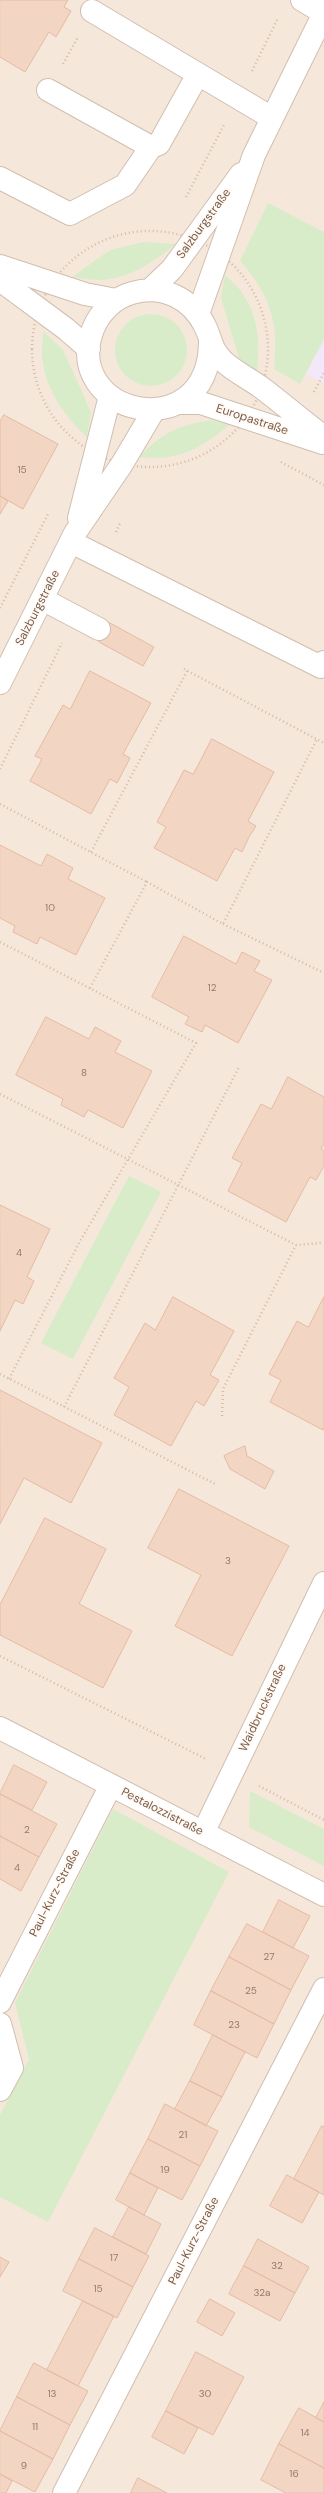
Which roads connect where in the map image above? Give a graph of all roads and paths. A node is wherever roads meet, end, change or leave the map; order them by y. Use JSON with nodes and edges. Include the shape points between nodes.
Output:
{"nodes":[{"id":1,"x":302,"y":0,"type":"edge"},
{"id":2,"x":92,"y":11,"type":"joint"},
{"id":3,"x":324,"y":13,"type":"edge"},
{"id":4,"x":198,"y":74,"type":"junction"},
{"id":5,"x":48,"y":90,"type":"joint"},
{"id":6,"x":272,"y":118,"type":"junction"},
{"id":7,"x":151,"y":147,"type":"junction"},
{"id":8,"x":254,"y":155,"type":"junction"},
{"id":9,"x":0,"y":178,"type":"edge"},
{"id":10,"x":194,"y":239,"type":"junction"},
{"id":11,"x":220,"y":254,"type":"junction"},
{"id":12,"x":0,"y":266,"type":"edge"},
{"id":13,"x":0,"y":280,"type":"edge"},
{"id":14,"x":53,"y":282,"type":"junction"},
{"id":15,"x":150,"y":290,"type":"junction"},
{"id":16,"x":116,"y":300,"type":"junction"},
{"id":17,"x":40,"y":308,"type":"junction"},
{"id":18,"x":198,"y":314,"type":"junction"},
{"id":19,"x":210,"y":343,"type":"junction"},
{"id":20,"x":89,"y":349,"type":"junction"},
{"id":21,"x":324,"y":373,"type":"edge"},
{"id":22,"x":262,"y":388,"type":"junction"},
{"id":23,"x":110,"y":396,"type":"junction"},
{"id":24,"x":311,"y":399,"type":"dead end"},
{"id":25,"x":179,"y":403,"type":"junction"},
{"id":26,"x":154,"y":410,"type":"junction"},
{"id":27,"x":246,"y":418,"type":"junction"},
{"id":28,"x":324,"y":437,"type":"edge"},
{"id":29,"x":324,"y":443,"type":"edge"},
{"id":30,"x":85,"y":451,"type":"junction"},
{"id":31,"x":122,"y":464,"type":"junction"},
{"id":32,"x":52,"y":505,"type":"dead end"},
{"id":33,"x":73,"y":537,"type":"junction"},
{"id":34,"x":42,"y":599,"type":"junction"},
{"id":35,"x":0,"y":608,"type":"edge"},
{"id":36,"x":99,"y":629,"type":"dead end"},
{"id":37,"x":324,"y":662,"type":"edge"},
{"id":38,"x":184,"y":669,"type":"dead end"},
{"id":39,"x":187,"y":671,"type":"junction"},
{"id":40,"x":0,"y":683,"type":"edge"},
{"id":41,"x":317,"y":740,"type":"junction"},
{"id":42,"x":324,"y":743,"type":"edge"},
{"id":43,"x":0,"y":804,"type":"edge"},
{"id":44,"x":91,"y":852,"type":"junction"},
{"id":45,"x":146,"y":882,"type":"junction"},
{"id":46,"x":223,"y":924,"type":"junction"},
{"id":47,"x":0,"y":942,"type":"edge"},
{"id":48,"x":324,"y":974,"type":"edge"},
{"id":49,"x":90,"y":988,"type":"junction"},
{"id":50,"x":239,"y":1067,"type":"dead end"},
{"id":51,"x":0,"y":1094,"type":"edge"},
{"id":52,"x":128,"y":1160,"type":"junction"},
{"id":53,"x":178,"y":1185,"type":"junction"},
{"id":54,"x":321,"y":1243,"type":"dead end"},
{"id":55,"x":296,"y":1245,"type":"junction"},
{"id":56,"x":0,"y":1374,"type":"edge"},
{"id":57,"x":10,"y":1379,"type":"junction"},
{"id":58,"x":64,"y":1407,"type":"junction"},
{"id":59,"x":222,"y":1416,"type":"dead end"},
{"id":60,"x":217,"y":1485,"type":"dead end"},
{"id":61,"x":324,"y":1583,"type":"edge"},
{"id":62,"x":0,"y":1656,"type":"edge"},
{"id":63,"x":0,"y":1728,"type":"edge"},
{"id":64,"x":232,"y":1772,"type":"junction"},
{"id":65,"x":111,"y":1785,"type":"junction"},
{"id":66,"x":324,"y":1820,"type":"edge"},
{"id":67,"x":203,"y":1833,"type":"junction"},
{"id":68,"x":324,"y":1895,"type":"edge"},
{"id":69,"x":324,"y":1989,"type":"edge"},
{"id":70,"x":0,"y":2002,"type":"edge"},
{"id":71,"x":0,"y":2024,"type":"edge"},
{"id":72,"x":0,"y":2090,"type":"edge"},
{"id":73,"x":64,"y":2493,"type":"edge"}],
"edges":[{"from":1,"to":3,"type":"street"},
{"from":2,"to":4,"type":"street"},
{"from":2,"to":5,"type":"path"},
{"from":3,"to":6,"type":"street","name":"Salzburgstraße"},
{"from":4,"to":6,"type":"street"},
{"from":4,"to":7,"type":"street","via":[[159,144]]},
{"from":5,"to":7,"type":"street"},
{"from":6,"to":8,"type":"street","name":"Salzburgstraße"},
{"from":7,"to":9,"type":"street","via":[[125,185],[70,214]]},
{"from":8,"to":10,"type":"street","name":"Salzburgstraße"},
{"from":8,"to":11,"type":"street","name":"Salzburgstraße"},
{"from":10,"to":11,"type":"path"},
{"from":10,"to":14,"type":"path","via":[[167,232],[145,231],[124,234],[84,251],[67,265]]},
{"from":10,"to":15,"type":"street","name":"Salzburgstraße","via":[[172,269]]},
{"from":11,"to":18,"type":"street","name":"Salzburgstraße"},
{"from":11,"to":22,"type":"path","via":[[237,269],[251,287],[260,307],[266,328],[268,350]]},
{"from":12,"to":14,"type":"street"},
{"from":13,"to":17,"type":"street"},
{"from":14,"to":16,"type":"street","via":[[85,294]]},
{"from":14,"to":17,"type":"path"},
{"from":15,"to":16,"type":"street","via":[[138,291]]},
{"from":15,"to":18,"type":"street","via":[[164,291],[177,296]]},
{"from":16,"to":20,"type":"street","via":[[96,321]]},
{"from":17,"to":20,"type":"street"},
{"from":17,"to":30,"type":"path","via":[[33,333],[32,359],[37,384],[48,408],[63,429]]},
{"from":18,"to":19,"type":"street","via":[[206,328]]},
{"from":19,"to":22,"type":"street","name":"Europastraße","via":[[223,361]]},
{"from":19,"to":25,"type":"street","via":[[206,371],[191,394]]},
{"from":20,"to":23,"type":"street","via":[[94,375]]},
{"from":21,"to":24,"type":"path"},
{"from":22,"to":27,"type":"path"},
{"from":22,"to":28,"type":"street","name":"Europastraße"},
{"from":23,"to":26,"type":"street","via":[[123,405],[139,410]]},
{"from":23,"to":30,"type":"street","name":"Salzburgstraße"},
{"from":25,"to":26,"type":"street"},
{"from":25,"to":27,"type":"street","name":"Europastraße","via":[[201,403]]},
{"from":26,"to":31,"type":"street","name":"Salzburgstraße"},
{"from":27,"to":29,"type":"street","name":"Europastraße"},
{"from":27,"to":31,"type":"path","via":[[231,436],[212,450],[191,460],[153,467]]},
{"from":30,"to":31,"type":"path"},
{"from":30,"to":33,"type":"street","name":"Salzburgstraße"},
{"from":31,"to":33,"type":"street","name":"Salzburgstraße"},
{"from":32,"to":35,"type":"path"},
{"from":33,"to":34,"type":"street","name":"Salzburgstraße"},
{"from":33,"to":37,"type":"street","via":[[322,667]]},
{"from":34,"to":36,"type":"street"},
{"from":34,"to":40,"type":"street","name":"Salzburgstraße"},
{"from":38,"to":39,"type":"path"},
{"from":39,"to":41,"type":"path"},
{"from":39,"to":44,"type":"path"},
{"from":41,"to":42,"type":"path"},
{"from":41,"to":46,"type":"path"},
{"from":43,"to":44,"type":"path"},
{"from":44,"to":45,"type":"path"},
{"from":45,"to":46,"type":"path"},
{"from":45,"to":49,"type":"path"},
{"from":46,"to":48,"type":"path"},
{"from":47,"to":49,"type":"path"},
{"from":49,"to":52,"type":"path","via":[[196,1043]]},
{"from":50,"to":53,"type":"path"},
{"from":51,"to":52,"type":"path"},
{"from":52,"to":53,"type":"path"},
{"from":52,"to":57,"type":"path","via":[[79,1243]]},
{"from":53,"to":55,"type":"path"},
{"from":53,"to":58,"type":"path"},
{"from":54,"to":55,"type":"path"},
{"from":55,"to":59,"type":"path","via":[[223,1389]]},
{"from":56,"to":57,"type":"path"},
{"from":57,"to":58,"type":"path"},
{"from":58,"to":60,"type":"path"},
{"from":61,"to":64,"type":"street","name":"Waidbruckstraße"},
{"from":62,"to":64,"type":"path"},
{"from":63,"to":65,"type":"street","name":"Pestalozzistraße"},
{"from":64,"to":66,"type":"path"},
{"from":64,"to":67,"type":"street","name":"Waidbruckstraße"},
{"from":65,"to":67,"type":"street","name":"Pestalozzistraße"},
{"from":65,"to":70,"type":"street","name":"Paul-Kurz-Straße"},
{"from":67,"to":68,"type":"street","name":"Pestalozzistraße"},
{"from":69,"to":73,"type":"street","name":"Paul-Kurz-Straße"},
{"from":71,"to":72,"type":"street","via":[[12,2068]]}]}
